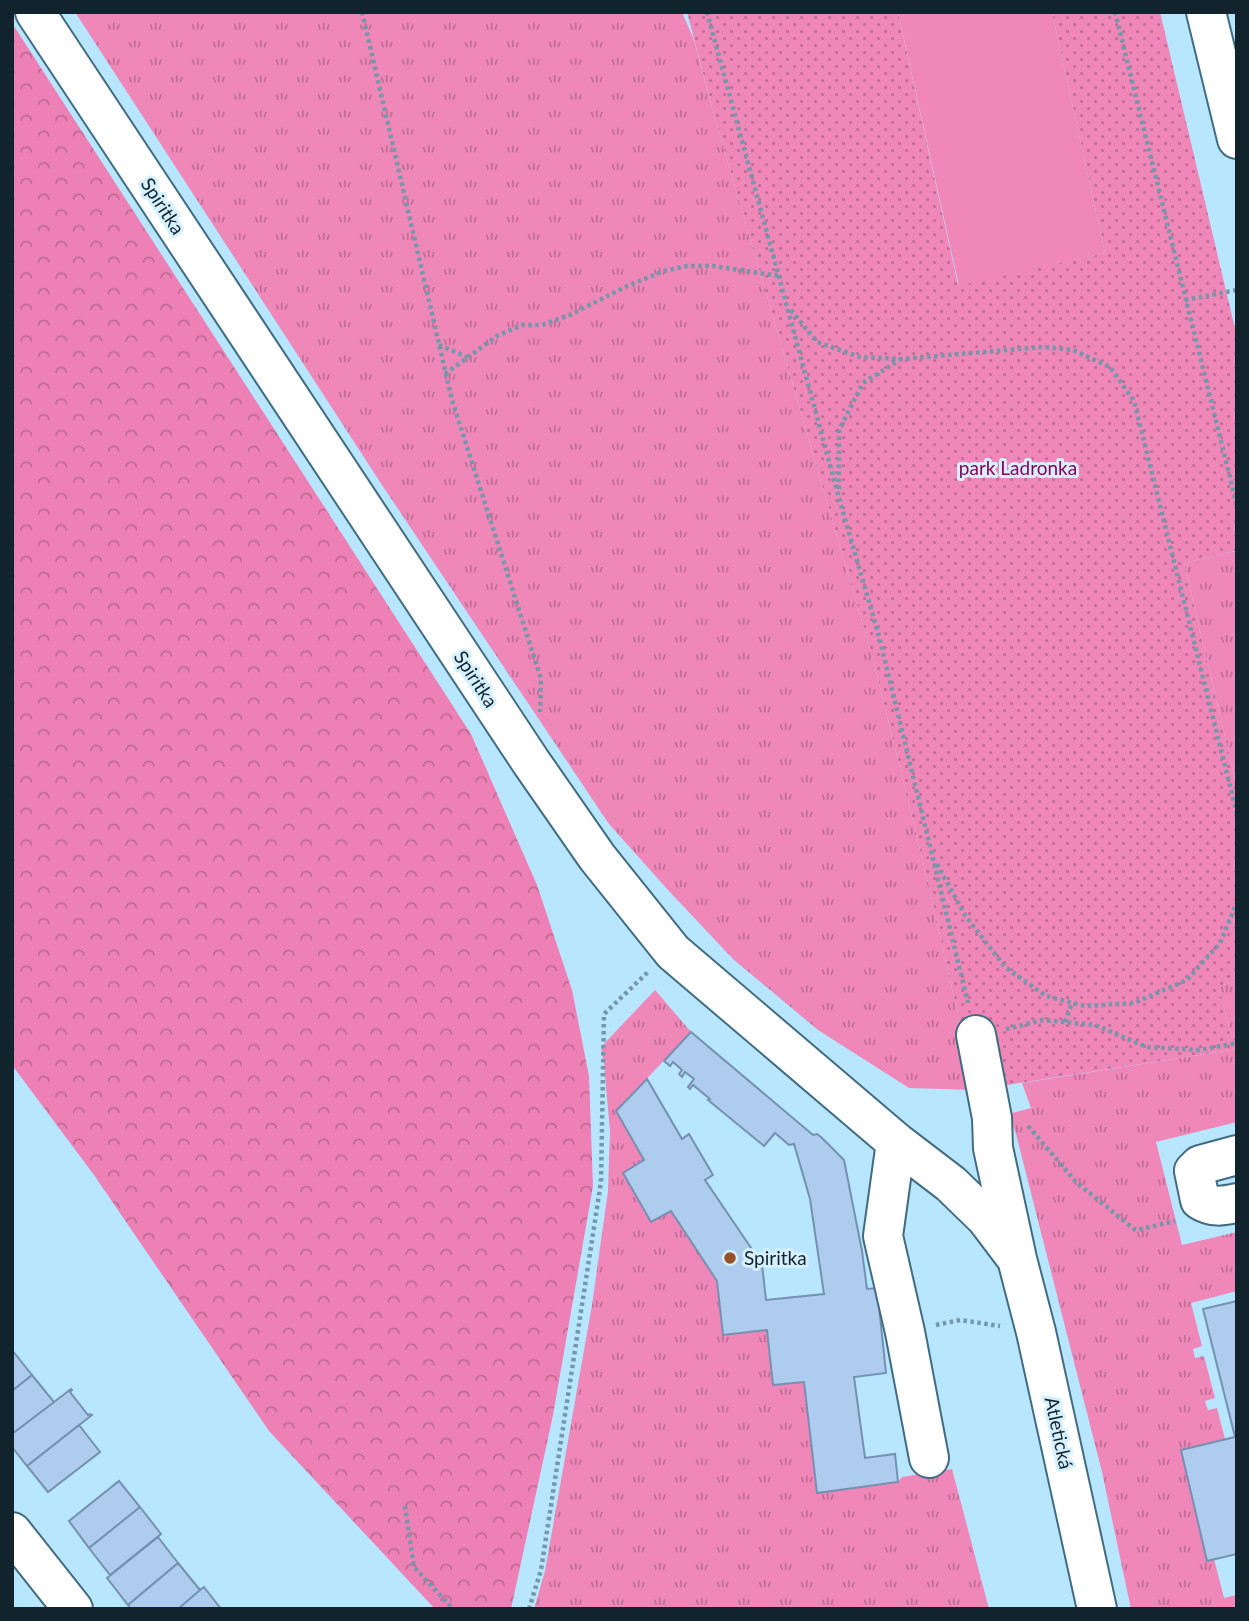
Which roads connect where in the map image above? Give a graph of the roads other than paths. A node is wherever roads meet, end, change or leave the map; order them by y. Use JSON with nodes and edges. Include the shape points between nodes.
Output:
{"nodes":[{"id":1,"x":35,"y":12,"type":"edge"},
{"id":2,"x":1206,"y":12,"type":"edge"},
{"id":3,"x":1237,"y":139,"type":"edge"},
{"id":4,"x":976,"y":1035,"type":"road end"},
{"id":5,"x":896,"y":1142,"type":"junction"},
{"id":6,"x":1237,"y":1155,"type":"edge"},
{"id":7,"x":1237,"y":1203,"type":"edge"},
{"id":8,"x":1017,"y":1259,"type":"junction"},
{"id":9,"x":929,"y":1458,"type":"dead end"},
{"id":10,"x":12,"y":1532,"type":"edge"},
{"id":11,"x":73,"y":1609,"type":"edge"},
{"id":12,"x":1097,"y":1609,"type":"edge"}],
"edges":[{"from":1,"to":5,"type":"street","name":"Spiritka","via":[[597,857],[673,952]]},
{"from":2,"to":3,"type":"street"},
{"from":4,"to":8,"type":"street","name":"Atletická","via":[[993,1148]]},
{"from":5,"to":8,"type":"street","name":"Spiritka","via":[[951,1184],[986,1218]]},
{"from":5,"to":9,"type":"street","via":[[883,1236]]},
{"from":6,"to":7,"type":"street","via":[[1200,1165],[1194,1171],[1200,1200],[1208,1205]]},
{"from":8,"to":12,"type":"street","name":"Atletická"},
{"from":10,"to":11,"type":"street"}]}
